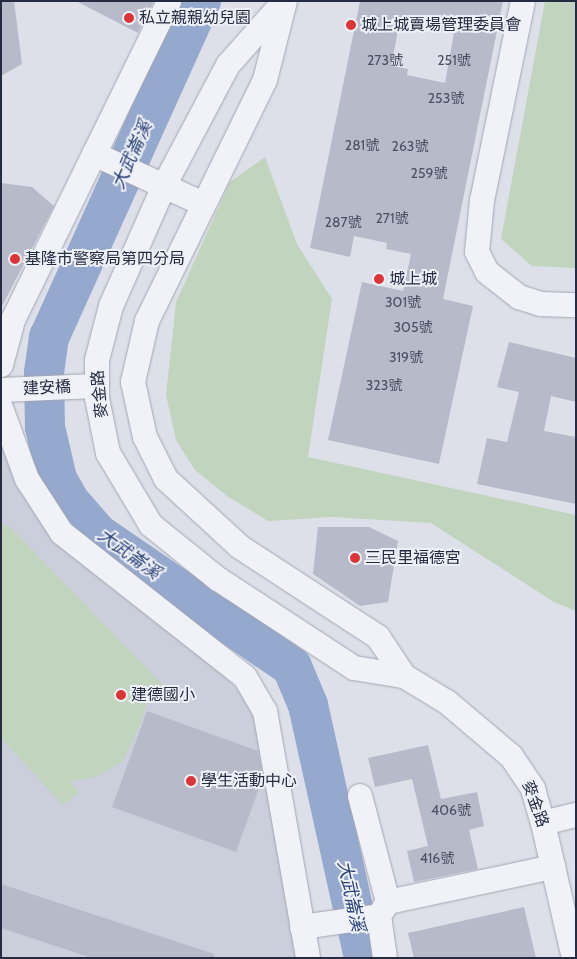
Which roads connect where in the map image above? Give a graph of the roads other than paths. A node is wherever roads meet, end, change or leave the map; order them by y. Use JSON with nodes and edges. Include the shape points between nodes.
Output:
{"nodes":[{"id":1,"x":168,"y":1,"type":"edge"},
{"id":2,"x":284,"y":1,"type":"edge"},
{"id":3,"x":523,"y":1,"type":"edge"},
{"id":4,"x":94,"y":154,"type":"junction"},
{"id":5,"x":164,"y":186,"type":"junction"},
{"id":6,"x":203,"y":204,"type":"junction"},
{"id":7,"x":576,"y":305,"type":"edge"},
{"id":8,"x":1,"y":365,"type":"edge"},
{"id":9,"x":88,"y":386,"type":"junction"},
{"id":10,"x":8,"y":390,"type":"edge"},
{"id":11,"x":1,"y":408,"type":"edge"},
{"id":12,"x":404,"y":676,"type":"junction"},
{"id":13,"x":360,"y":796,"type":"dead end"},
{"id":14,"x":576,"y":815,"type":"edge"},
{"id":15,"x":543,"y":823,"type":"junction"},
{"id":16,"x":553,"y":867,"type":"junction"},
{"id":17,"x":383,"y":909,"type":"junction"},
{"id":18,"x":302,"y":926,"type":"junction"},
{"id":19,"x":308,"y":958,"type":"edge"},
{"id":20,"x":385,"y":958,"type":"edge"},
{"id":21,"x":574,"y":958,"type":"edge"}],
"edges":[{"from":1,"to":4,"type":"street"},
{"from":2,"to":5,"type":"street","name":"麥金路","via":[[228,65]]},
{"from":2,"to":6,"type":"street","name":"麥金路","via":[[265,80]]},
{"from":3,"to":7,"type":"street","via":[[482,200],[477,252],[487,272],[519,297],[540,304]]},
{"from":4,"to":5,"type":"street"},
{"from":4,"to":8,"type":"street","via":[[13,320]]},
{"from":5,"to":6,"type":"street"},
{"from":5,"to":9,"type":"street","name":"麥金路","via":[[111,306]]},
{"from":6,"to":12,"type":"street","name":"麥金路","via":[[145,330],[133,382],[145,437],[166,479],[240,547],[378,637]]},
{"from":9,"to":10,"type":"street","name":"建安橋"},
{"from":9,"to":12,"type":"street","name":"麥金路","via":[[108,453],[151,524],[218,579],[354,668]]},
{"from":11,"to":18,"type":"street","via":[[27,479],[62,533],[245,677],[265,711]]},
{"from":12,"to":15,"type":"street","name":"麥金路","via":[[462,713],[511,756],[533,789]]},
{"from":13,"to":17,"type":"street"},
{"from":14,"to":15,"type":"street"},
{"from":15,"to":16,"type":"street","name":"麥金路"},
{"from":16,"to":17,"type":"street"},
{"from":16,"to":21,"type":"street","name":"麥金路"},
{"from":17,"to":18,"type":"street"},
{"from":17,"to":20,"type":"street"},
{"from":18,"to":19,"type":"street"}]}
